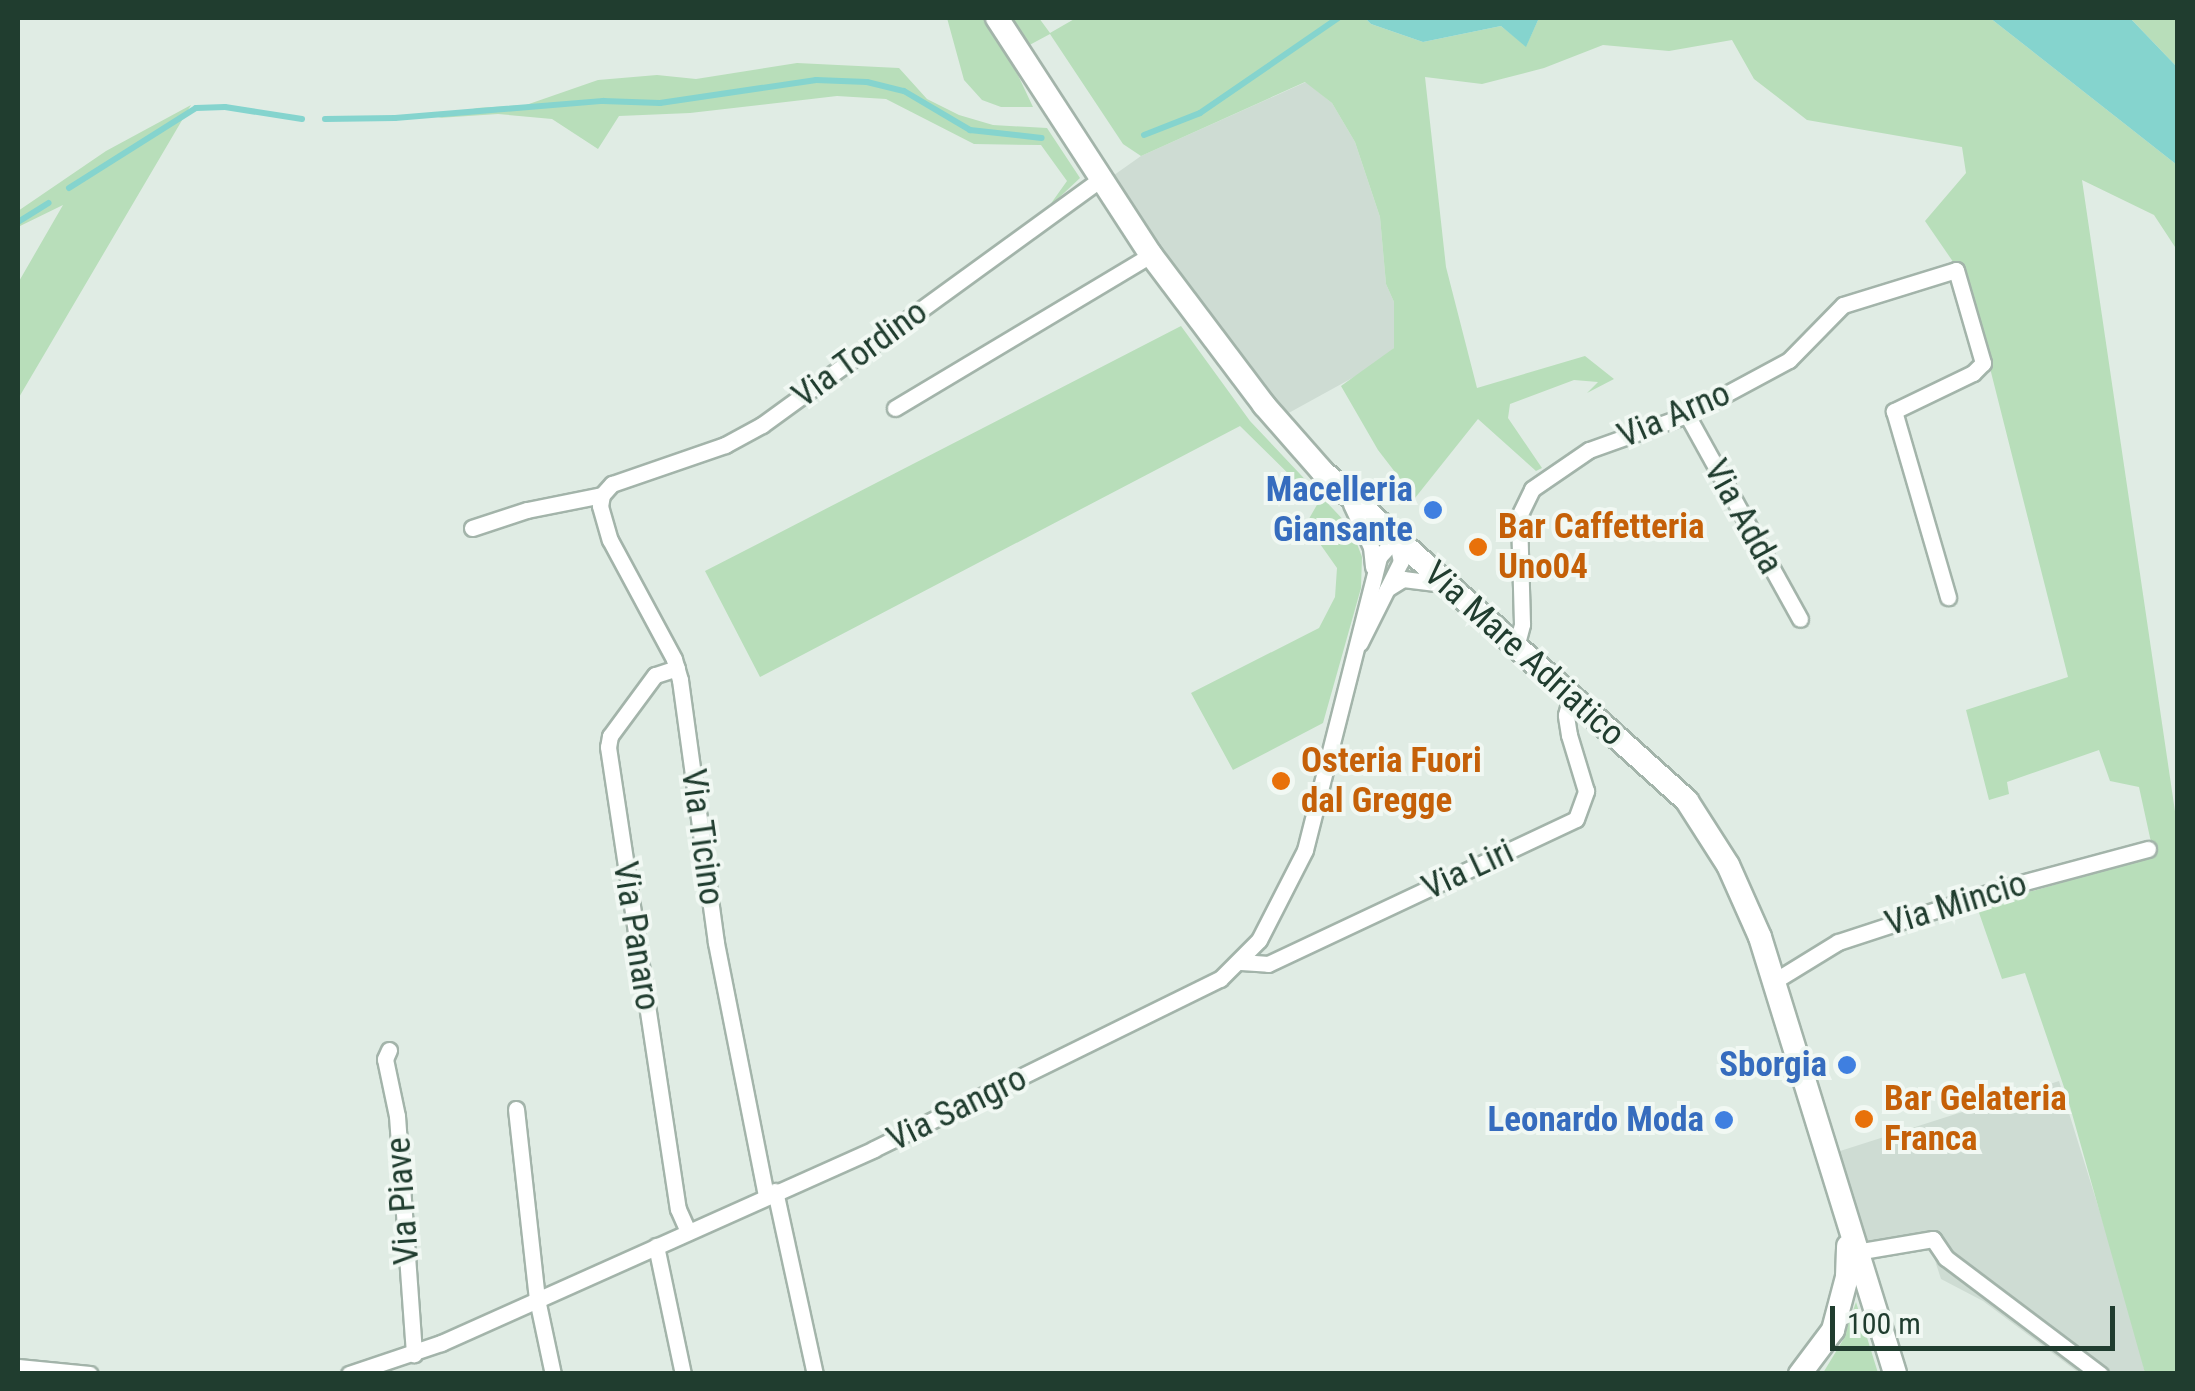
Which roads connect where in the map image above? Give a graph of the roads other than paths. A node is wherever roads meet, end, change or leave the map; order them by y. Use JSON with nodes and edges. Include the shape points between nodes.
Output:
{"nodes":[{"id":1,"x":998,"y":18,"type":"edge"},
{"id":2,"x":1102,"y":179,"type":"junction"},
{"id":3,"x":1150,"y":255,"type":"junction"},
{"id":4,"x":895,"y":408,"type":"dead end"},
{"id":5,"x":1687,"y":415,"type":"junction"},
{"id":6,"x":1345,"y":491,"type":"junction"},
{"id":7,"x":602,"y":495,"type":"junction"},
{"id":8,"x":472,"y":528,"type":"dead end"},
{"id":9,"x":1396,"y":538,"type":"junction"},
{"id":10,"x":1379,"y":585,"type":"junction"},
{"id":11,"x":1449,"y":586,"type":"junction"},
{"id":12,"x":1948,"y":597,"type":"dead end"},
{"id":13,"x":1800,"y":619,"type":"dead end"},
{"id":14,"x":1516,"y":647,"type":"junction"},
{"id":15,"x":677,"y":668,"type":"junction"},
{"id":16,"x":1572,"y":696,"type":"junction"},
{"id":17,"x":2148,"y":849,"type":"dead end"},
{"id":18,"x":1241,"y":962,"type":"junction"},
{"id":19,"x":1773,"y":982,"type":"junction"},
{"id":20,"x":389,"y":1050,"type":"dead end"},
{"id":21,"x":516,"y":1109,"type":"dead end"},
{"id":22,"x":771,"y":1193,"type":"junction"},
{"id":23,"x":1849,"y":1228,"type":"junction"},
{"id":24,"x":688,"y":1230,"type":"junction"},
{"id":25,"x":656,"y":1246,"type":"junction"},
{"id":26,"x":1856,"y":1252,"type":"junction"},
{"id":27,"x":536,"y":1299,"type":"junction"},
{"id":28,"x":414,"y":1354,"type":"junction"},
{"id":29,"x":18,"y":1367,"type":"edge"},
{"id":30,"x":90,"y":1374,"type":"edge"},
{"id":31,"x":350,"y":1374,"type":"edge"},
{"id":32,"x":553,"y":1374,"type":"edge"},
{"id":33,"x":683,"y":1374,"type":"edge"},
{"id":34,"x":815,"y":1374,"type":"edge"},
{"id":35,"x":1800,"y":1374,"type":"edge"},
{"id":36,"x":1896,"y":1374,"type":"edge"},
{"id":37,"x":2100,"y":1374,"type":"edge"}],
"edges":[{"from":1,"to":2,"type":"main road","name":"Via Mare Adriatico"},
{"from":2,"to":3,"type":"main road","name":"Via Mare Adriatico"},
{"from":2,"to":7,"type":"street","name":"Via Tordino","via":[[762,425],[725,446],[612,484]]},
{"from":3,"to":4,"type":"street"},
{"from":3,"to":6,"type":"main road","name":"Via Mare Adriatico","via":[[1232,368]]},
{"from":5,"to":12,"type":"street","name":"Via Arno","via":[[1790,360],[1843,306],[1956,270],[1983,362],[1974,373],[1894,411]]},
{"from":5,"to":13,"type":"street","name":"Via Adda"},
{"from":5,"to":14,"type":"street","name":"Via Arno","via":[[1589,450],[1532,488],[1518,516],[1522,608]]},
{"from":6,"to":9,"type":"main road","name":"Via Mare Adriatico"},
{"from":6,"to":10,"type":"street","name":"Via Sangro","via":[[1371,547]]},
{"from":7,"to":8,"type":"street","name":"Via Tordino"},
{"from":7,"to":15,"type":"street","name":"Via Ticino","via":[[610,540]]},
{"from":9,"to":10,"type":"street","name":"Via Sangro","via":[[1379,558]]},
{"from":9,"to":11,"type":"main road","name":"Via Mare Adriatico"},
{"from":10,"to":11,"type":"street","via":[[1403,580]]},
{"from":10,"to":18,"type":"street","name":"Via Sangro","via":[[1304,850]]},
{"from":11,"to":14,"type":"main road","name":"Via Mare Adriatico"},
{"from":14,"to":16,"type":"main road","name":"Via Mare Adriatico"},
{"from":15,"to":22,"type":"street","name":"Via Ticino","via":[[716,943]]},
{"from":15,"to":24,"type":"street","name":"Via Panaro","via":[[655,675],[608,748],[675,1190]]},
{"from":16,"to":18,"type":"street","name":"Via Liri","via":[[1566,715],[1586,791],[1576,819],[1268,964]]},
{"from":16,"to":19,"type":"main road","name":"Via Mare Adriatico","via":[[1687,801],[1728,865]]},
{"from":17,"to":19,"type":"street","name":"Via Mincio","via":[[1838,942]]},
{"from":18,"to":22,"type":"street","name":"Via Sangro","via":[[1193,996]]},
{"from":19,"to":23,"type":"main road","name":"Via Mare Adriatico"},
{"from":20,"to":28,"type":"street","name":"Via Piave","via":[[384,1059],[397,1116]]},
{"from":21,"to":27,"type":"street"},
{"from":22,"to":24,"type":"street","name":"Via Sangro"},
{"from":22,"to":34,"type":"street","name":"Via Ticino"},
{"from":23,"to":26,"type":"main road","name":"Via Mare Adriatico"},
{"from":23,"to":35,"type":"main road","via":[[1840,1307],[1822,1350]]},
{"from":24,"to":25,"type":"street","name":"Via Sangro"},
{"from":25,"to":27,"type":"street","name":"Via Sangro"},
{"from":25,"to":33,"type":"street"},
{"from":26,"to":36,"type":"main road","name":"Via Mare Adriatico"},
{"from":26,"to":37,"type":"street","via":[[1933,1239],[1946,1258]]},
{"from":27,"to":28,"type":"street","name":"Via Sangro"},
{"from":27,"to":32,"type":"street"},
{"from":28,"to":31,"type":"street","name":"Via Sangro"},
{"from":29,"to":30,"type":"street"}]}
